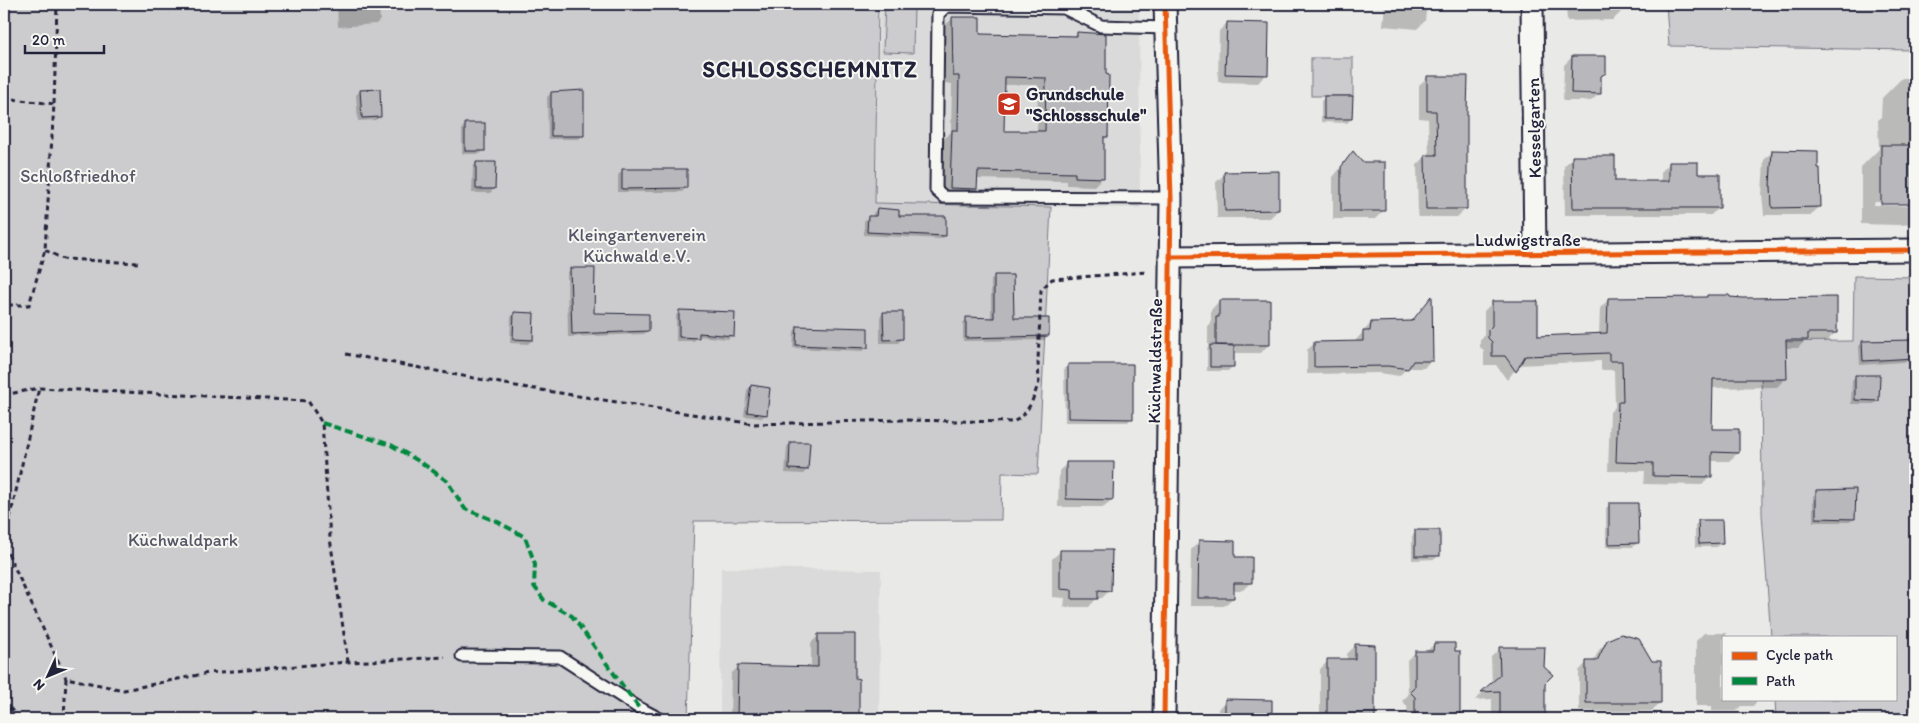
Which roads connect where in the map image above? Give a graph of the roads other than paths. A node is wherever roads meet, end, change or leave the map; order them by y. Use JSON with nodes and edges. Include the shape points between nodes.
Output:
{"nodes":[{"id":1,"x":1165,"y":4,"type":"edge"},
{"id":2,"x":1532,"y":4,"type":"edge"},
{"id":3,"x":1165,"y":28,"type":"junction"},
{"id":4,"x":1170,"y":198,"type":"junction"},
{"id":5,"x":1915,"y":250,"type":"edge"},
{"id":6,"x":1535,"y":253,"type":"junction"},
{"id":7,"x":1170,"y":263,"type":"junction"},
{"id":8,"x":462,"y":656,"type":"road end"},
{"id":9,"x":660,"y":719,"type":"edge"},
{"id":10,"x":1164,"y":719,"type":"edge"}],
"edges":[{"from":1,"to":3,"type":"street","name":"Küchwaldstraße"},
{"from":2,"to":6,"type":"street","name":"Kesselgarten"},
{"from":3,"to":4,"type":"street","name":"Küchwaldstraße"},
{"from":3,"to":4,"type":"lane","via":[[1101,26],[1064,8],[946,6],[938,14],[936,190],[944,197]]},
{"from":4,"to":7,"type":"street","name":"Küchwaldstraße"},
{"from":5,"to":6,"type":"street","name":"Ludwigstraße"},
{"from":6,"to":7,"type":"street","name":"Ludwigstraße"},
{"from":7,"to":10,"type":"street","name":"Küchwaldstraße"},
{"from":8,"to":9,"type":"lane","via":[[560,657]]}]}
